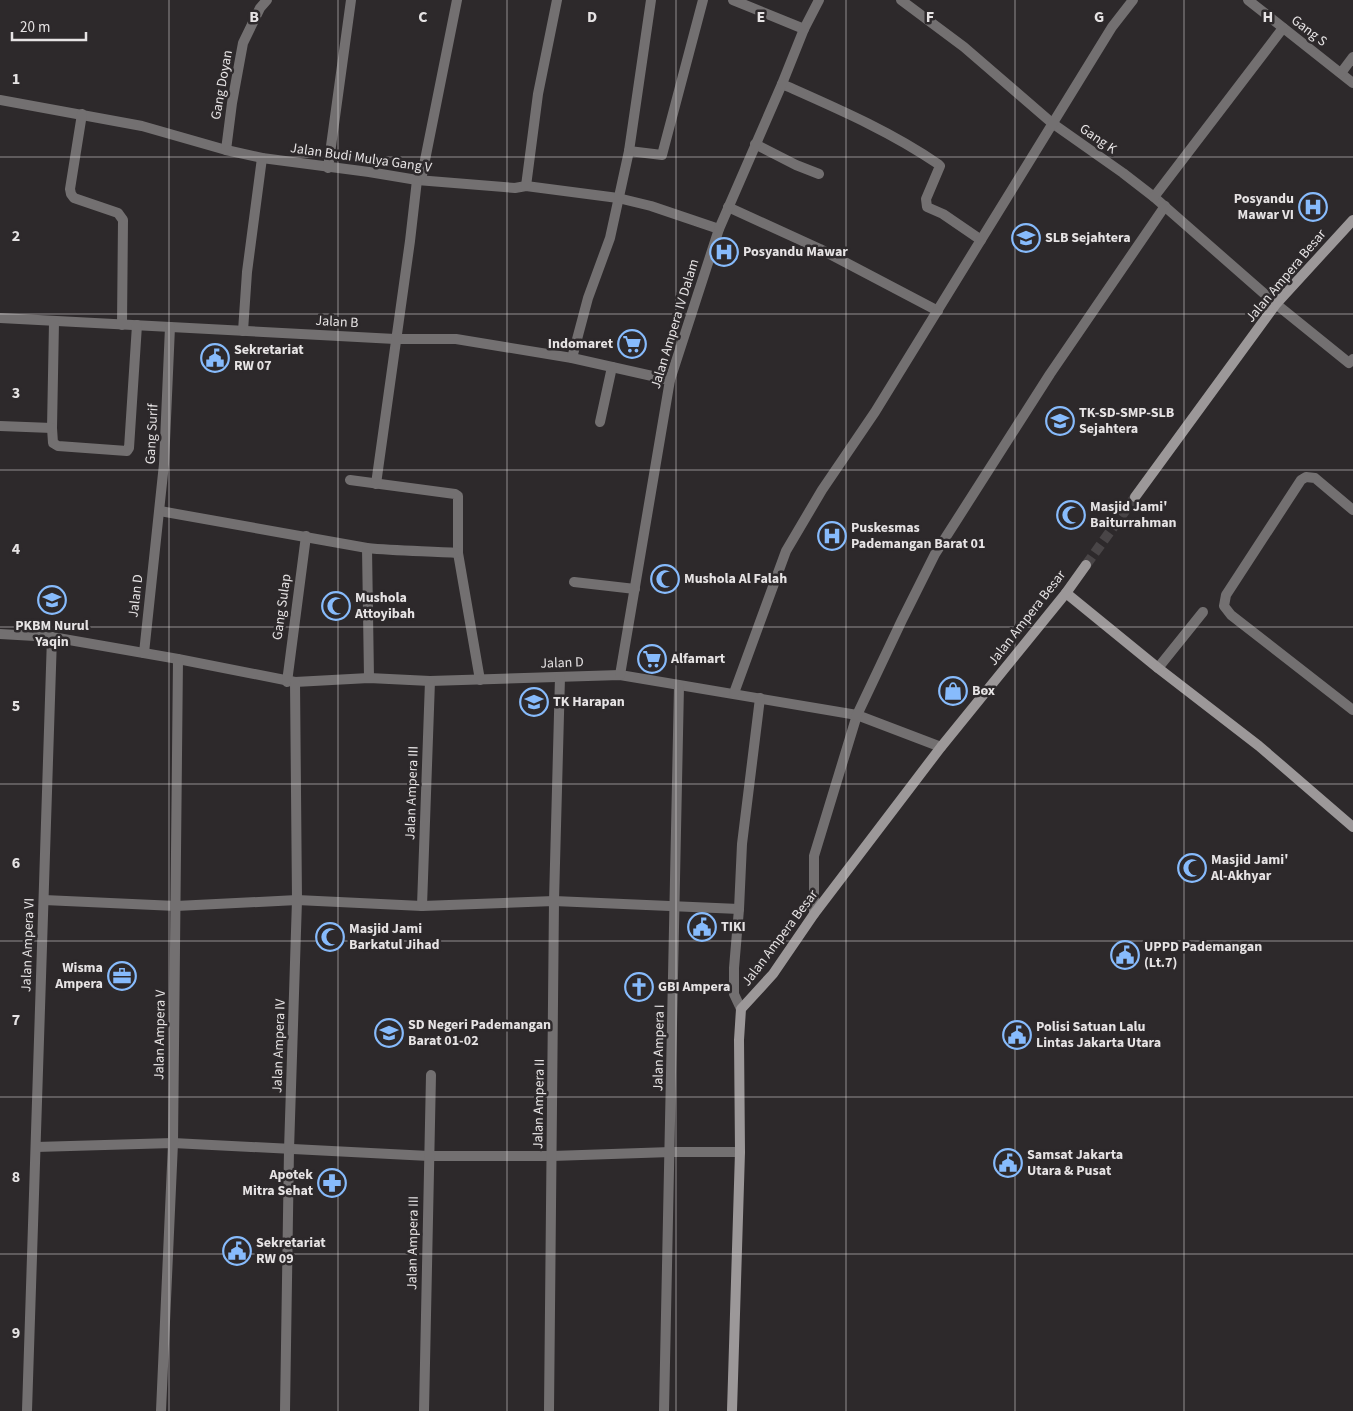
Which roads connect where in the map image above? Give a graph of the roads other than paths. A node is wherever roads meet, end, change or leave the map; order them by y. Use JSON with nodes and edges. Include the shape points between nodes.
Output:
{"nodes":[{"id":1,"x":267,"y":0,"type":"edge"},
{"id":2,"x":352,"y":0,"type":"edge"},
{"id":3,"x":457,"y":0,"type":"edge"},
{"id":4,"x":557,"y":0,"type":"edge"},
{"id":5,"x":651,"y":0,"type":"edge"},
{"id":6,"x":703,"y":0,"type":"edge"},
{"id":7,"x":733,"y":0,"type":"edge"},
{"id":8,"x":819,"y":0,"type":"edge"},
{"id":9,"x":1133,"y":0,"type":"edge"},
{"id":10,"x":1248,"y":0,"type":"edge"},
{"id":11,"x":908,"y":2,"type":"edge"},
{"id":12,"x":1283,"y":28,"type":"junction"},
{"id":13,"x":804,"y":29,"type":"junction"},
{"id":14,"x":1353,"y":57,"type":"edge"},
{"id":15,"x":1341,"y":73,"type":"junction"},
{"id":16,"x":782,"y":84,"type":"junction"},
{"id":17,"x":1353,"y":84,"type":"edge"},
{"id":18,"x":0,"y":100,"type":"edge"},
{"id":19,"x":82,"y":114,"type":"junction"},
{"id":20,"x":1052,"y":123,"type":"junction"},
{"id":21,"x":755,"y":144,"type":"junction"},
{"id":22,"x":226,"y":150,"type":"junction"},
{"id":23,"x":629,"y":152,"type":"junction"},
{"id":24,"x":262,"y":158,"type":"junction"},
{"id":25,"x":328,"y":168,"type":"junction"},
{"id":26,"x":819,"y":174,"type":"dead end"},
{"id":27,"x":419,"y":180,"type":"junction"},
{"id":28,"x":526,"y":186,"type":"junction"},
{"id":29,"x":1154,"y":197,"type":"junction"},
{"id":30,"x":618,"y":198,"type":"junction"},
{"id":31,"x":1165,"y":206,"type":"junction"},
{"id":32,"x":728,"y":207,"type":"junction"},
{"id":33,"x":1353,"y":220,"type":"edge"},
{"id":34,"x":719,"y":229,"type":"junction"},
{"id":35,"x":981,"y":240,"type":"junction"},
{"id":36,"x":1276,"y":304,"type":"junction"},
{"id":37,"x":938,"y":311,"type":"junction"},
{"id":38,"x":0,"y":318,"type":"edge"},
{"id":39,"x":54,"y":322,"type":"junction"},
{"id":40,"x":122,"y":325,"type":"junction"},
{"id":41,"x":137,"y":325,"type":"junction"},
{"id":42,"x":170,"y":327,"type":"junction"},
{"id":43,"x":243,"y":331,"type":"junction"},
{"id":44,"x":396,"y":339,"type":"junction"},
{"id":45,"x":572,"y":358,"type":"junction"},
{"id":46,"x":1353,"y":359,"type":"edge"},
{"id":47,"x":612,"y":367,"type":"junction"},
{"id":48,"x":670,"y":380,"type":"junction"},
{"id":49,"x":600,"y":422,"type":"dead end"},
{"id":50,"x":0,"y":426,"type":"edge"},
{"id":51,"x":52,"y":428,"type":"junction"},
{"id":52,"x":350,"y":480,"type":"dead end"},
{"id":53,"x":376,"y":484,"type":"junction"},
{"id":54,"x":1135,"y":497,"type":"tunnel mouth"},
{"id":55,"x":1353,"y":510,"type":"edge"},
{"id":56,"x":160,"y":512,"type":"junction"},
{"id":57,"x":306,"y":536,"type":"junction"},
{"id":58,"x":156,"y":542,"type":"joint"},
{"id":59,"x":366,"y":548,"type":"junction"},
{"id":60,"x":458,"y":553,"type":"junction"},
{"id":61,"x":1086,"y":565,"type":"tunnel mouth"},
{"id":62,"x":574,"y":582,"type":"dead end"},
{"id":63,"x":635,"y":589,"type":"junction"},
{"id":64,"x":1066,"y":593,"type":"junction"},
{"id":65,"x":1203,"y":612,"type":"dead end"},
{"id":66,"x":0,"y":634,"type":"edge"},
{"id":67,"x":52,"y":637,"type":"junction"},
{"id":68,"x":144,"y":653,"type":"junction"},
{"id":69,"x":178,"y":659,"type":"junction"},
{"id":70,"x":1158,"y":668,"type":"junction"},
{"id":71,"x":620,"y":675,"type":"junction"},
{"id":72,"x":560,"y":676,"type":"junction"},
{"id":73,"x":369,"y":678,"type":"junction"},
{"id":74,"x":480,"y":680,"type":"junction"},
{"id":75,"x":430,"y":681,"type":"junction"},
{"id":76,"x":291,"y":682,"type":"junction"},
{"id":77,"x":679,"y":686,"type":"junction"},
{"id":78,"x":734,"y":693,"type":"junction"},
{"id":79,"x":760,"y":698,"type":"junction"},
{"id":80,"x":1353,"y":710,"type":"edge"},
{"id":81,"x":857,"y":715,"type":"junction"},
{"id":82,"x":941,"y":747,"type":"junction"},
{"id":83,"x":1353,"y":827,"type":"edge"},
{"id":84,"x":44,"y":900,"type":"junction"},
{"id":85,"x":297,"y":900,"type":"junction"},
{"id":86,"x":554,"y":901,"type":"junction"},
{"id":87,"x":176,"y":906,"type":"junction"},
{"id":88,"x":422,"y":906,"type":"junction"},
{"id":89,"x":675,"y":907,"type":"junction"},
{"id":90,"x":740,"y":909,"type":"junction"},
{"id":91,"x":814,"y":914,"type":"junction"},
{"id":92,"x":741,"y":1009,"type":"junction"},
{"id":93,"x":431,"y":1075,"type":"dead end"},
{"id":94,"x":173,"y":1143,"type":"junction"},
{"id":95,"x":36,"y":1147,"type":"junction"},
{"id":96,"x":289,"y":1150,"type":"junction"},
{"id":97,"x":671,"y":1152,"type":"junction"},
{"id":98,"x":740,"y":1152,"type":"junction"},
{"id":99,"x":429,"y":1156,"type":"junction"},
{"id":100,"x":552,"y":1156,"type":"junction"},
{"id":101,"x":27,"y":1411,"type":"edge"},
{"id":102,"x":162,"y":1411,"type":"edge"},
{"id":103,"x":285,"y":1411,"type":"edge"},
{"id":104,"x":424,"y":1411,"type":"edge"},
{"id":105,"x":549,"y":1411,"type":"edge"},
{"id":106,"x":664,"y":1411,"type":"edge"},
{"id":107,"x":732,"y":1411,"type":"edge"}],
"edges":[{"from":1,"to":22,"type":"street","name":"Gang Doyan","via":[[244,43]]},
{"from":2,"to":25,"type":"street"},
{"from":3,"to":27,"type":"street"},
{"from":4,"to":28,"type":"street","via":[[538,94]]},
{"from":5,"to":23,"type":"street"},
{"from":6,"to":23,"type":"street","via":[[662,156]]},
{"from":7,"to":13,"type":"street"},
{"from":8,"to":13,"type":"street","name":"Jalan Ampera IV Dalam"},
{"from":9,"to":20,"type":"street","via":[[1112,27]]},
{"from":10,"to":12,"type":"street","name":"Gang S"},
{"from":11,"to":20,"type":"street","name":"Gang K"},
{"from":12,"to":15,"type":"street","name":"Gang S"},
{"from":12,"to":29,"type":"street"},
{"from":13,"to":16,"type":"street","name":"Jalan Ampera IV Dalam"},
{"from":14,"to":15,"type":"street"},
{"from":15,"to":17,"type":"street","name":"Gang S"},
{"from":16,"to":21,"type":"street","name":"Jalan Ampera IV Dalam"},
{"from":16,"to":35,"type":"street","via":[[875,126],[938,164],[940,166],[926,199],[927,207]]},
{"from":18,"to":19,"type":"street","name":"Jalan Budi Mulya Gang V"},
{"from":19,"to":22,"type":"street","name":"Jalan Budi Mulya Gang V","via":[[151,128]]},
{"from":19,"to":40,"type":"street","via":[[70,189],[74,198],[118,213],[123,220]]},
{"from":20,"to":29,"type":"street","name":"Gang K"},
{"from":20,"to":35,"type":"street"},
{"from":21,"to":26,"type":"street"},
{"from":21,"to":32,"type":"street","name":"Jalan Ampera IV Dalam"},
{"from":22,"to":24,"type":"street","name":"Jalan Budi Mulya Gang V"},
{"from":23,"to":30,"type":"street"},
{"from":24,"to":25,"type":"street","name":"Jalan Budi Mulya Gang V"},
{"from":24,"to":43,"type":"street"},
{"from":25,"to":27,"type":"street","name":"Jalan Budi Mulya Gang V"},
{"from":27,"to":28,"type":"street","name":"Jalan Budi Mulya Gang V","via":[[515,188]]},
{"from":27,"to":44,"type":"street"},
{"from":28,"to":30,"type":"street","name":"Jalan Budi Mulya Gang V"},
{"from":29,"to":31,"type":"street","name":"Gang K"},
{"from":30,"to":34,"type":"street","name":"Jalan Budi Mulya Gang V"},
{"from":30,"to":45,"type":"street","via":[[610,238],[588,298]]},
{"from":31,"to":36,"type":"street","name":"Gang K"},
{"from":31,"to":81,"type":"street","via":[[1050,374],[935,554]]},
{"from":32,"to":34,"type":"street","name":"Jalan Ampera IV Dalam"},
{"from":32,"to":37,"type":"street"},
{"from":33,"to":36,"type":"street","name":"Jalan Ampera Besar"},
{"from":34,"to":48,"type":"street","name":"Jalan Ampera IV Dalam"},
{"from":35,"to":37,"type":"street"},
{"from":36,"to":46,"type":"street","name":"Gang K","via":[[1349,363]]},
{"from":36,"to":54,"type":"street","name":"Jalan Ampera Besar"},
{"from":37,"to":78,"type":"street","via":[[786,551]]},
{"from":38,"to":39,"type":"street","name":"Jalan B"},
{"from":39,"to":40,"type":"street","name":"Jalan B"},
{"from":39,"to":51,"type":"street"},
{"from":40,"to":41,"type":"street","name":"Jalan B"},
{"from":41,"to":42,"type":"street","name":"Jalan B"},
{"from":41,"to":51,"type":"street","via":[[128,450],[55,445]]},
{"from":42,"to":43,"type":"street","name":"Jalan B"},
{"from":42,"to":56,"type":"street","name":"Gang Surif"},
{"from":43,"to":44,"type":"street","name":"Jalan B"},
{"from":44,"to":45,"type":"street","name":"Jalan B","via":[[456,339]]},
{"from":44,"to":53,"type":"street"},
{"from":45,"to":47,"type":"street","name":"Jalan B"},
{"from":47,"to":48,"type":"street","name":"Jalan B"},
{"from":47,"to":49,"type":"street"},
{"from":48,"to":63,"type":"street","name":"Jalan Ampera IV Dalam"},
{"from":50,"to":51,"type":"street"},
{"from":52,"to":53,"type":"street"},
{"from":53,"to":60,"type":"street","via":[[457,494]]},
{"from":55,"to":80,"type":"street","via":[[1315,478],[1301,480],[1226,596],[1224,606],[1231,615]]},
{"from":56,"to":57,"type":"street"},
{"from":56,"to":58,"type":"street","name":"Gang Surif"},
{"from":57,"to":59,"type":"street"},
{"from":57,"to":76,"type":"street","name":"Gang Sulap"},
{"from":58,"to":68,"type":"street","name":"Jalan D"},
{"from":59,"to":60,"type":"street"},
{"from":59,"to":73,"type":"street"},
{"from":60,"to":74,"type":"street"},
{"from":61,"to":64,"type":"street","name":"Jalan Ampera Besar"},
{"from":62,"to":63,"type":"street"},
{"from":63,"to":71,"type":"street","name":"Jalan Ampera IV Dalam"},
{"from":64,"to":70,"type":"street"},
{"from":64,"to":82,"type":"street","name":"Jalan Ampera Besar"},
{"from":65,"to":70,"type":"street"},
{"from":66,"to":67,"type":"street"},
{"from":67,"to":68,"type":"street"},
{"from":67,"to":84,"type":"street","name":"Jalan Ampera VI"},
{"from":68,"to":69,"type":"street"},
{"from":69,"to":76,"type":"street","name":"Jalan D"},
{"from":69,"to":87,"type":"street","name":"Jalan Ampera V"},
{"from":70,"to":83,"type":"street","via":[[1259,746]]},
{"from":71,"to":72,"type":"street","name":"Jalan D"},
{"from":71,"to":77,"type":"street","name":"Jalan D"},
{"from":72,"to":74,"type":"street","name":"Jalan D"},
{"from":72,"to":86,"type":"street","name":"Jalan Ampera II"},
{"from":73,"to":75,"type":"street","name":"Jalan D"},
{"from":73,"to":76,"type":"street","name":"Jalan D"},
{"from":74,"to":75,"type":"street","name":"Jalan D"},
{"from":75,"to":88,"type":"street","name":"Jalan Ampera III"},
{"from":76,"to":85,"type":"street","name":"Jalan Ampera IV"},
{"from":77,"to":78,"type":"street","name":"Jalan D"},
{"from":77,"to":89,"type":"street","name":"Jalan Ampera I"},
{"from":78,"to":79,"type":"street","name":"Jalan D"},
{"from":79,"to":81,"type":"street","name":"Jalan D"},
{"from":79,"to":90,"type":"street","via":[[742,844]]},
{"from":81,"to":82,"type":"street","name":"Jalan D"},
{"from":81,"to":91,"type":"street","via":[[814,856]]},
{"from":82,"to":91,"type":"street","name":"Jalan Ampera Besar"},
{"from":84,"to":87,"type":"street"},
{"from":84,"to":95,"type":"street","name":"Jalan Ampera VI"},
{"from":85,"to":87,"type":"street"},
{"from":85,"to":88,"type":"street"},
{"from":85,"to":96,"type":"street","name":"Jalan Ampera IV"},
{"from":86,"to":88,"type":"street"},
{"from":86,"to":89,"type":"street"},
{"from":86,"to":100,"type":"street","name":"Jalan Ampera II"},
{"from":87,"to":94,"type":"street","name":"Jalan Ampera V"},
{"from":89,"to":90,"type":"street"},
{"from":89,"to":97,"type":"street","name":"Jalan Ampera I"},
{"from":90,"to":92,"type":"street","via":[[734,994]]},
{"from":91,"to":92,"type":"street","name":"Jalan Ampera Besar","via":[[773,974]]},
{"from":92,"to":98,"type":"street"},
{"from":93,"to":99,"type":"street","name":"Jalan Ampera III"},
{"from":94,"to":95,"type":"street"},
{"from":94,"to":96,"type":"street"},
{"from":94,"to":102,"type":"street","name":"Jalan Ampera V"},
{"from":95,"to":101,"type":"street","name":"Jalan Ampera VI"},
{"from":96,"to":99,"type":"street"},
{"from":96,"to":103,"type":"street","name":"Jalan Ampera IV"},
{"from":97,"to":98,"type":"street"},
{"from":97,"to":100,"type":"street"},
{"from":97,"to":106,"type":"street","name":"Jalan Ampera I"},
{"from":98,"to":107,"type":"street"},
{"from":99,"to":100,"type":"street"},
{"from":99,"to":104,"type":"street","name":"Jalan Ampera III"},
{"from":100,"to":105,"type":"street","name":"Jalan Ampera II"}]}
